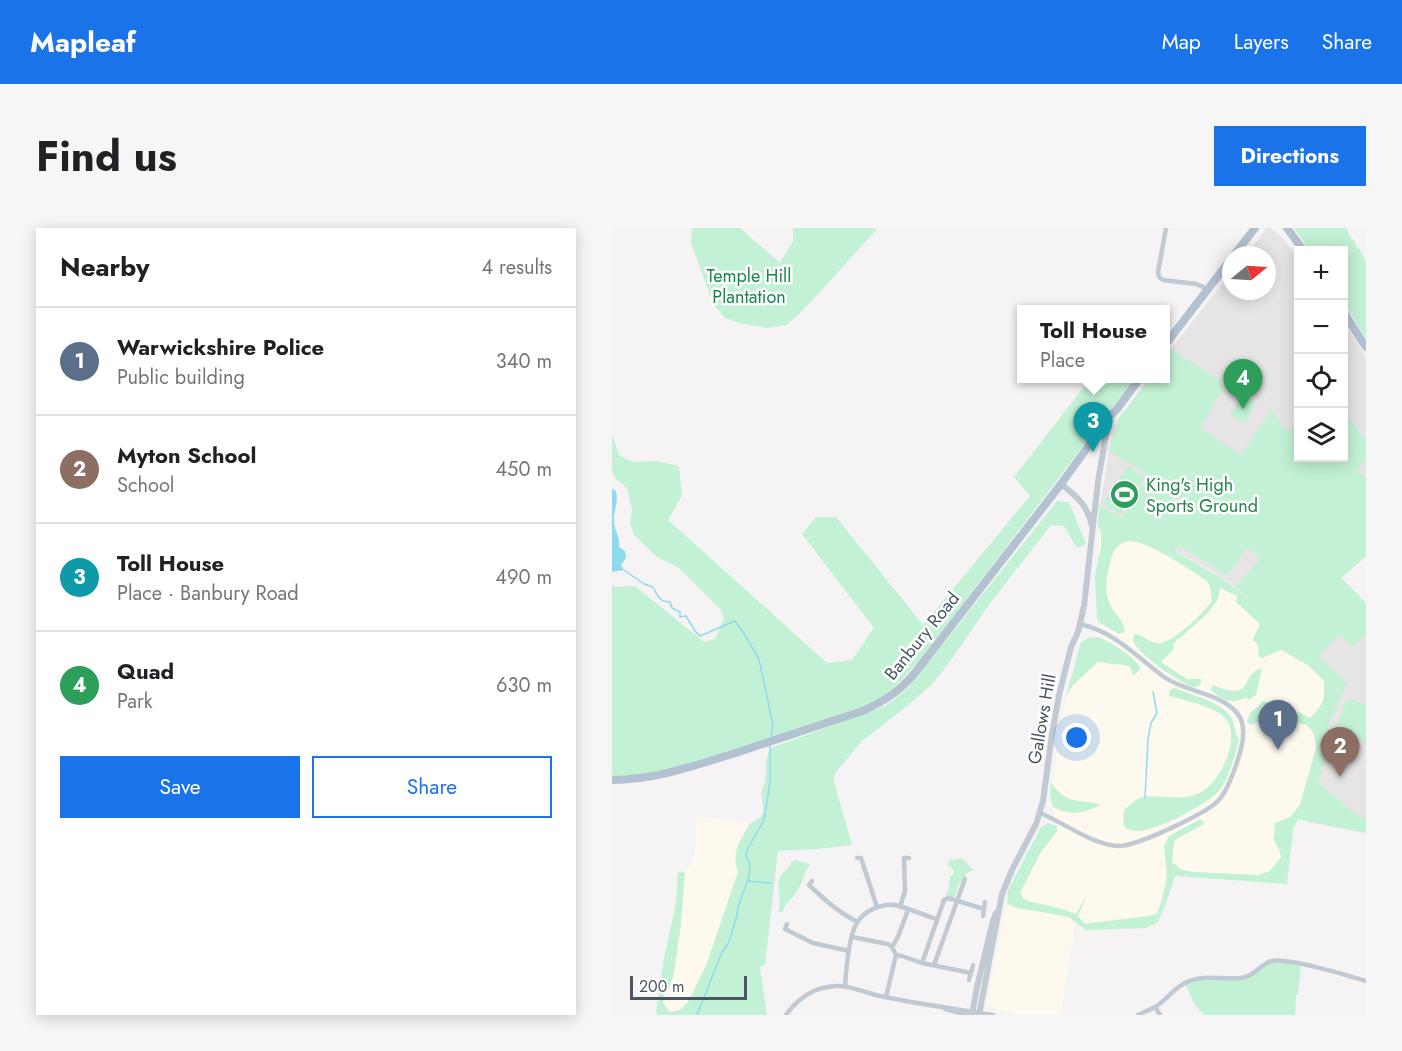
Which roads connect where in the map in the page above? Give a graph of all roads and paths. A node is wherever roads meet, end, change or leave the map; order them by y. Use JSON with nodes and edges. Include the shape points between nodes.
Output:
{"nodes":[{"id":1,"x":1167,"y":228,"type":"edge"},
{"id":2,"x":1255,"y":228,"type":"edge"},
{"id":3,"x":1287,"y":228,"type":"edge"},
{"id":4,"x":1241,"y":246,"type":"edge"},
{"id":5,"x":1300,"y":246,"type":"edge"},
{"id":6,"x":1222,"y":271,"type":"edge"},
{"id":7,"x":1208,"y":289,"type":"junction"},
{"id":8,"x":1348,"y":319,"type":"edge"},
{"id":9,"x":1170,"y":338,"type":"edge"},
{"id":10,"x":1366,"y":347,"type":"edge"},
{"id":11,"x":1136,"y":383,"type":"edge"},
{"id":12,"x":1117,"y":409,"type":"junction"},
{"id":13,"x":1108,"y":424,"type":"junction"},
{"id":14,"x":1087,"y":448,"type":"junction"},
{"id":15,"x":1061,"y":484,"type":"junction"},
{"id":16,"x":1096,"y":497,"type":"junction"},
{"id":17,"x":1085,"y":505,"type":"junction"},
{"id":18,"x":1092,"y":529,"type":"junction"},
{"id":19,"x":1080,"y":624,"type":"junction"},
{"id":20,"x":612,"y":780,"type":"edge"},
{"id":21,"x":1040,"y":813,"type":"junction"},
{"id":22,"x":861,"y":858,"type":"dead end"},
{"id":23,"x":904,"y":858,"type":"dead end"},
{"id":24,"x":965,"y":879,"type":"dead end"},
{"id":25,"x":809,"y":885,"type":"dead end"},
{"id":26,"x":956,"y":900,"type":"junction"},
{"id":27,"x":985,"y":902,"type":"dead end"},
{"id":28,"x":877,"y":907,"type":"junction"},
{"id":29,"x":900,"y":907,"type":"junction"},
{"id":30,"x":984,"y":909,"type":"junction"},
{"id":31,"x":908,"y":910,"type":"junction"},
{"id":32,"x":982,"y":916,"type":"dead end"},
{"id":33,"x":936,"y":919,"type":"junction"},
{"id":34,"x":857,"y":922,"type":"junction"},
{"id":35,"x":785,"y":929,"type":"dead end"},
{"id":36,"x":852,"y":937,"type":"junction"},
{"id":37,"x":892,"y":947,"type":"junction"},
{"id":38,"x":849,"y":951,"type":"junction"},
{"id":39,"x":896,"y":955,"type":"junction"},
{"id":40,"x":922,"y":963,"type":"junction"},
{"id":41,"x":934,"y":964,"type":"junction"},
{"id":42,"x":973,"y":965,"type":"dead end"},
{"id":43,"x":971,"y":973,"type":"junction"},
{"id":44,"x":969,"y":980,"type":"dead end"},
{"id":45,"x":1366,"y":981,"type":"edge"},
{"id":46,"x":845,"y":986,"type":"junction"},
{"id":47,"x":886,"y":998,"type":"junction"},
{"id":48,"x":1155,"y":1007,"type":"junction"},
{"id":49,"x":974,"y":1014,"type":"edge"},
{"id":50,"x":786,"y":1015,"type":"edge"},
{"id":51,"x":993,"y":1015,"type":"edge"},
{"id":52,"x":1138,"y":1015,"type":"edge"},
{"id":53,"x":1160,"y":1015,"type":"edge"}],
"edges":[{"from":1,"to":7,"type":"street","via":[[1159,277]]},
{"from":2,"to":4,"type":"main road"},
{"from":3,"to":5,"type":"main road"},
{"from":6,"to":7,"type":"main road"},
{"from":7,"to":9,"type":"main road"},
{"from":8,"to":10,"type":"main road"},
{"from":11,"to":12,"type":"main road","name":"Banbury Road"},
{"from":12,"to":13,"type":"main road","name":"Banbury Road"},
{"from":12,"to":14,"type":"main road","name":"Banbury Road"},
{"from":13,"to":14,"type":"main road","name":"Banbury Road"},
{"from":13,"to":16,"type":"street","name":"Gallows Hill"},
{"from":14,"to":15,"type":"main road","name":"Banbury Road"},
{"from":15,"to":17,"type":"street"},
{"from":15,"to":20,"type":"main road","name":"Banbury Road","via":[[918,669],[892,696],[860,712],[700,764],[656,776]]},
{"from":16,"to":17,"type":"street"},
{"from":16,"to":18,"type":"street","name":"Gallows Hill"},
{"from":17,"to":18,"type":"street","name":"Gallows Hill"},
{"from":18,"to":19,"type":"street","name":"Gallows Hill"},
{"from":19,"to":21,"type":"street","name":"Gallows Hill","via":[[1065,662]]},
{"from":19,"to":21,"type":"street","via":[[1122,643],[1176,684],[1227,704],[1242,723],[1242,746],[1218,802],[1135,843],[1101,843]]},
{"from":21,"to":49,"type":"street","name":"Gallows Hill","via":[[1006,883]]},
{"from":22,"to":28,"type":"street"},
{"from":23,"to":29,"type":"street","via":[[905,891]]},
{"from":24,"to":26,"type":"street"},
{"from":25,"to":34,"type":"street","via":[[836,910]]},
{"from":26,"to":30,"type":"street"},
{"from":26,"to":33,"type":"street","via":[[944,900]]},
{"from":26,"to":41,"type":"street"},
{"from":27,"to":30,"type":"street"},
{"from":28,"to":29,"type":"street"},
{"from":28,"to":34,"type":"street"},
{"from":29,"to":31,"type":"street"},
{"from":30,"to":32,"type":"street"},
{"from":31,"to":33,"type":"street"},
{"from":31,"to":37,"type":"street"},
{"from":33,"to":40,"type":"street"},
{"from":34,"to":36,"type":"street"},
{"from":35,"to":38,"type":"street","via":[[812,942]]},
{"from":36,"to":37,"type":"street"},
{"from":36,"to":38,"type":"street"},
{"from":37,"to":39,"type":"street"},
{"from":38,"to":46,"type":"street"},
{"from":39,"to":40,"type":"street"},
{"from":39,"to":47,"type":"street"},
{"from":40,"to":41,"type":"street"},
{"from":41,"to":43,"type":"street"},
{"from":42,"to":43,"type":"street"},
{"from":43,"to":44,"type":"street"},
{"from":45,"to":48,"type":"street","via":[[1276,960],[1244,978],[1201,978],[1188,982]]},
{"from":46,"to":47,"type":"street"},
{"from":46,"to":50,"type":"street","via":[[812,991]]},
{"from":47,"to":49,"type":"street"},
{"from":48,"to":52,"type":"street"},
{"from":48,"to":53,"type":"street"},
{"from":49,"to":51,"type":"street"}]}
